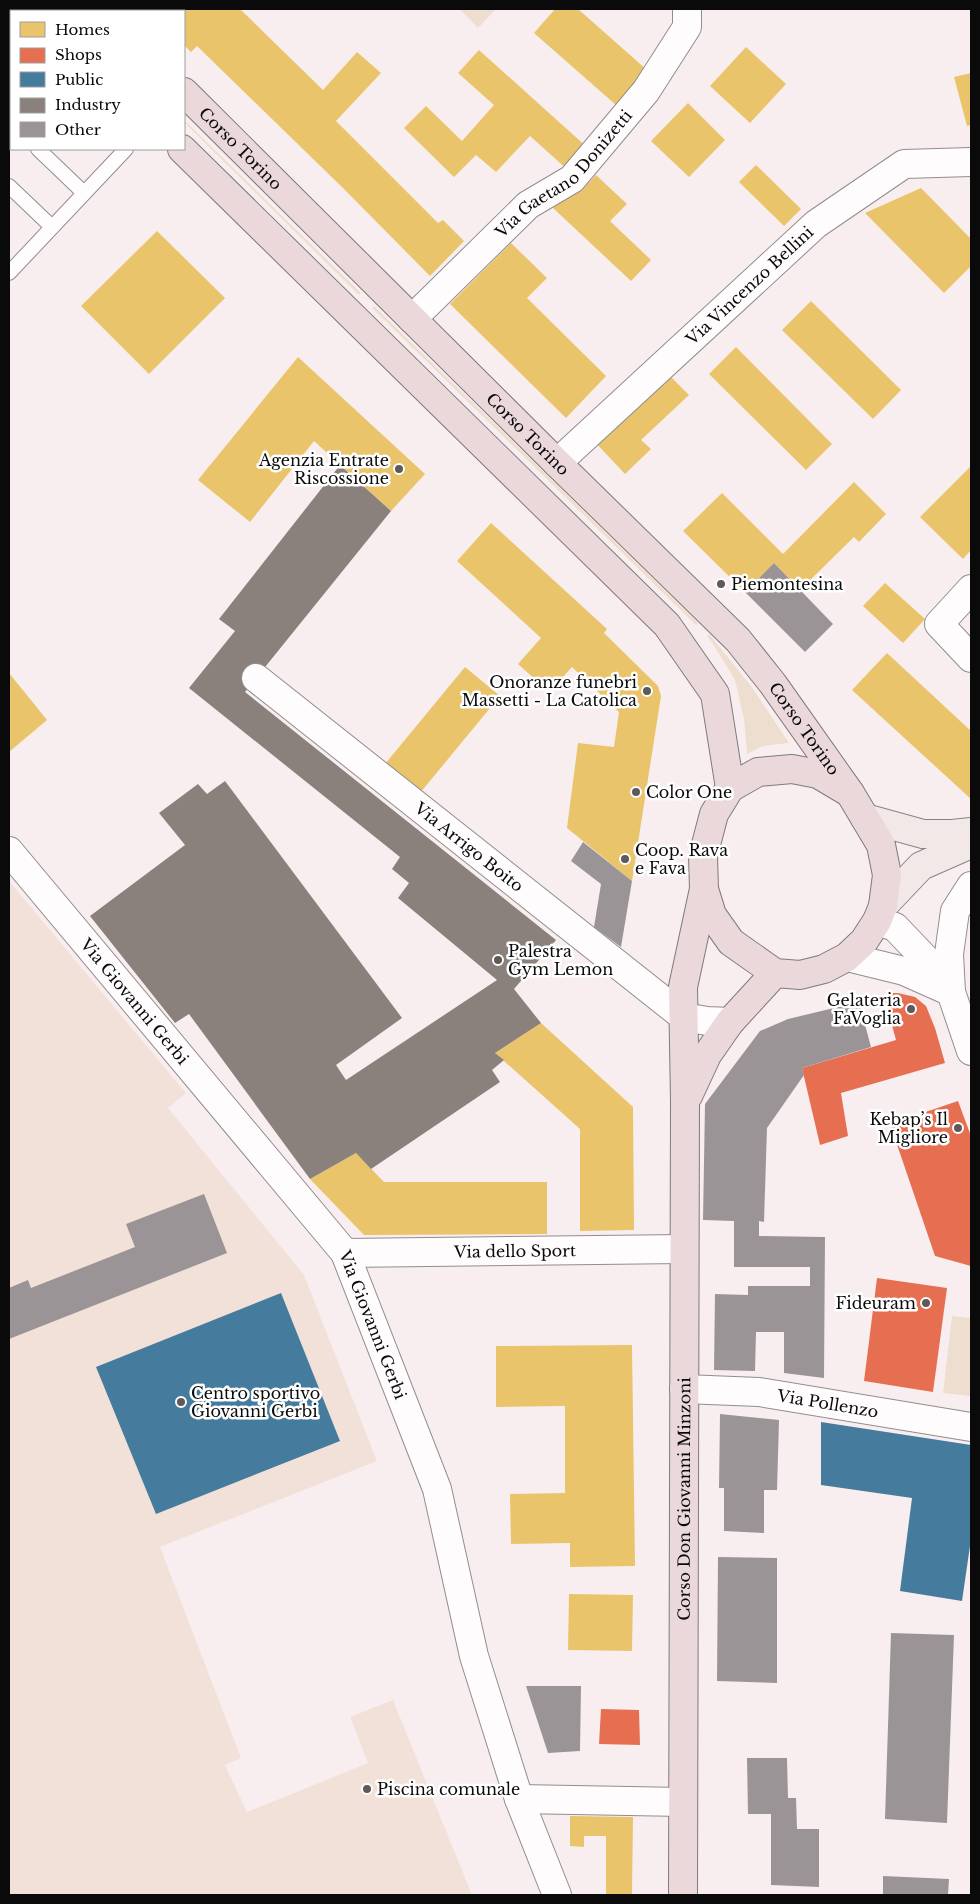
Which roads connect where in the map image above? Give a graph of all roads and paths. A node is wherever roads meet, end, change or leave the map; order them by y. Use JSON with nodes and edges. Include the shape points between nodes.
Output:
{"nodes":[{"id":1,"x":687,"y":9,"type":"edge"},
{"id":2,"x":185,"y":93,"type":"edge"},
{"id":3,"x":39,"y":150,"type":"edge"},
{"id":4,"x":125,"y":150,"type":"edge"},
{"id":5,"x":183,"y":150,"type":"edge"},
{"id":6,"x":971,"y":162,"type":"edge"},
{"id":7,"x":9,"y":186,"type":"edge"},
{"id":8,"x":84,"y":194,"type":"junction"},
{"id":9,"x":52,"y":227,"type":"junction"},
{"id":10,"x":9,"y":273,"type":"edge"},
{"id":11,"x":412,"y":319,"type":"junction"},
{"id":12,"x":557,"y":463,"type":"junction"},
{"id":13,"x":971,"y":588,"type":"edge"},
{"id":14,"x":971,"y":658,"type":"edge"},
{"id":15,"x":256,"y":678,"type":"dead end"},
{"id":16,"x":730,"y":788,"type":"junction"},
{"id":17,"x":850,"y":793,"type":"junction"},
{"id":18,"x":865,"y":818,"type":"junction"},
{"id":19,"x":971,"y":832,"type":"edge"},
{"id":20,"x":971,"y":844,"type":"edge"},
{"id":21,"x":9,"y":851,"type":"edge"},
{"id":22,"x":971,"y":886,"type":"edge"},
{"id":23,"x":704,"y":889,"type":"junction"},
{"id":24,"x":880,"y":914,"type":"junction"},
{"id":25,"x":847,"y":957,"type":"junction"},
{"id":26,"x":775,"y":973,"type":"junction"},
{"id":27,"x":950,"y":992,"type":"junction"},
{"id":28,"x":684,"y":1017,"type":"junction"},
{"id":29,"x":730,"y":1022,"type":"junction"},
{"id":30,"x":971,"y":1051,"type":"edge"},
{"id":31,"x":685,"y":1102,"type":"junction"},
{"id":32,"x":684,"y":1249,"type":"junction"},
{"id":33,"x":345,"y":1253,"type":"junction"},
{"id":34,"x":684,"y":1389,"type":"junction"},
{"id":35,"x":971,"y":1426,"type":"edge"},
{"id":36,"x":519,"y":1799,"type":"junction"},
{"id":37,"x":683,"y":1802,"type":"junction"},
{"id":38,"x":557,"y":1895,"type":"edge"},
{"id":39,"x":683,"y":1895,"type":"edge"}],
"edges":[{"from":1,"to":11,"type":"street","name":"Via Gaetano Donizetti","via":[[687,27],[646,91],[572,179],[528,204]]},
{"from":2,"to":11,"type":"main road","name":"Corso Torino"},
{"from":3,"to":8,"type":"lane"},
{"from":4,"to":8,"type":"lane"},
{"from":5,"to":16,"type":"main road","via":[[667,625],[715,694]]},
{"from":6,"to":12,"type":"street","name":"Via Vincenzo Bellini","via":[[904,164],[816,224]]},
{"from":7,"to":9,"type":"lane"},
{"from":8,"to":9,"type":"lane"},
{"from":9,"to":10,"type":"lane"},
{"from":11,"to":12,"type":"main road","name":"Corso Torino"},
{"from":12,"to":17,"type":"main road","name":"Corso Torino","via":[[738,640]]},
{"from":13,"to":14,"type":"street","via":[[939,624]]},
{"from":15,"to":28,"type":"street","name":"Via Arrigo Boito"},
{"from":16,"to":17,"type":"main road","via":[[758,772],[792,769],[818,774]]},
{"from":16,"to":23,"type":"main road","via":[[714,814],[703,856]]},
{"from":17,"to":18,"type":"main road","name":"Corso Torino"},
{"from":18,"to":19,"type":"street","via":[[923,834]]},
{"from":18,"to":24,"type":"main road","name":"Corso Torino","via":[[881,845],[887,875]]},
{"from":20,"to":24,"type":"street","via":[[921,866]]},
{"from":21,"to":33,"type":"street","name":"Via Giovanni Gerbi"},
{"from":22,"to":27,"type":"street","via":[[955,911],[949,954]]},
{"from":23,"to":26,"type":"main road","via":[[712,915],[731,942]]},
{"from":23,"to":28,"type":"main road","name":"Corso Don Giovanni Minzoni","via":[[683,987]]},
{"from":24,"to":25,"type":"main road","via":[[864,941]]},
{"from":24,"to":27,"type":"street","via":[[936,970]]},
{"from":25,"to":26,"type":"main road","via":[[808,973]]},
{"from":25,"to":27,"type":"street","via":[[904,970]]},
{"from":26,"to":29,"type":"main road","name":"Corso Don Giovanni Minzoni"},
{"from":27,"to":30,"type":"street"},
{"from":28,"to":29,"type":"street"},
{"from":28,"to":31,"type":"main road","name":"Corso Don Giovanni Minzoni"},
{"from":29,"to":31,"type":"main road","name":"Corso Don Giovanni Minzoni","via":[[707,1055]]},
{"from":31,"to":32,"type":"main road","name":"Corso Don Giovanni Minzoni"},
{"from":32,"to":33,"type":"street","name":"Via dello Sport"},
{"from":32,"to":34,"type":"main road","name":"Corso Don Giovanni Minzoni"},
{"from":33,"to":36,"type":"street","name":"Via Giovanni Gerbi","via":[[437,1489],[474,1656]]},
{"from":34,"to":35,"type":"street","name":"Via Pollenzo","via":[[759,1392]]},
{"from":34,"to":37,"type":"main road","name":"Corso Don Giovanni Minzoni"},
{"from":36,"to":37,"type":"street"},
{"from":36,"to":38,"type":"street","name":"Via Giovanni Gerbi"},
{"from":37,"to":39,"type":"main road","name":"Corso Don Giovanni Minzoni"}]}
